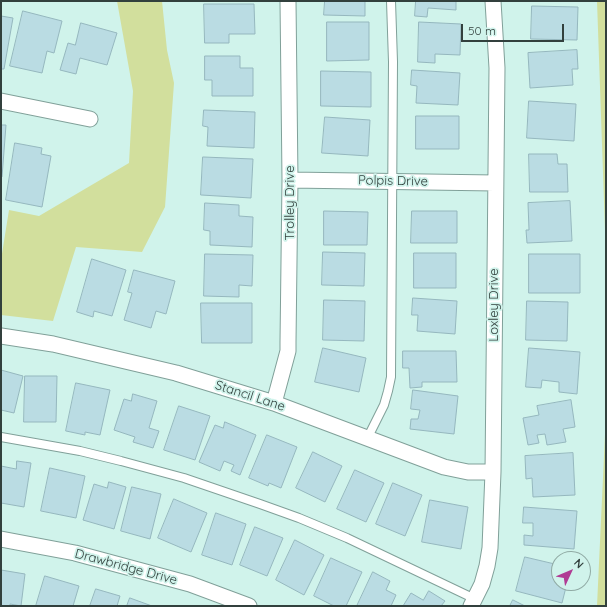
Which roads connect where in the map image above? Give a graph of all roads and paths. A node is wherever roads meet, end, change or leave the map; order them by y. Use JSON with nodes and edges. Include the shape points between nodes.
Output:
{"nodes":[{"id":1,"x":288,"y":1,"type":"edge"},
{"id":2,"x":391,"y":1,"type":"edge"},
{"id":3,"x":493,"y":1,"type":"edge"},
{"id":4,"x":1,"y":101,"type":"edge"},
{"id":5,"x":90,"y":119,"type":"dead end"},
{"id":6,"x":290,"y":180,"type":"junction"},
{"id":7,"x":392,"y":181,"type":"junction"},
{"id":8,"x":495,"y":182,"type":"junction"},
{"id":9,"x":1,"y":336,"type":"edge"},
{"id":10,"x":274,"y":403,"type":"junction"},
{"id":11,"x":1,"y":437,"type":"edge"},
{"id":12,"x":367,"y":439,"type":"junction"},
{"id":13,"x":493,"y":472,"type":"junction"},
{"id":14,"x":1,"y":539,"type":"edge"},
{"id":15,"x":473,"y":602,"type":"edge"},
{"id":16,"x":249,"y":606,"type":"edge"}],
"edges":[{"from":1,"to":6,"type":"street","name":"Trolley Drive"},
{"from":2,"to":7,"type":"lane"},
{"from":3,"to":8,"type":"street","name":"Loxley Drive","via":[[497,68]]},
{"from":4,"to":5,"type":"street"},
{"from":6,"to":7,"type":"street","name":"Polpis Drive"},
{"from":6,"to":10,"type":"street","name":"Trolley Drive","via":[[288,351]]},
{"from":7,"to":8,"type":"street","name":"Polpis Drive"},
{"from":7,"to":12,"type":"lane","via":[[391,377],[384,404]]},
{"from":8,"to":13,"type":"street","name":"Loxley Drive"},
{"from":9,"to":10,"type":"street","name":"Stancil Lane","via":[[53,344],[176,373]]},
{"from":10,"to":12,"type":"street","name":"Stancil Lane"},
{"from":11,"to":15,"type":"lane","via":[[80,451],[184,478],[299,518],[347,538]]},
{"from":12,"to":13,"type":"street","name":"Stancil Lane","via":[[444,468],[468,472]]},
{"from":13,"to":15,"type":"street","name":"Loxley Drive","via":[[490,548],[482,584]]},
{"from":14,"to":16,"type":"street","name":"Drawbridge Drive","via":[[75,553],[190,584]]}]}
